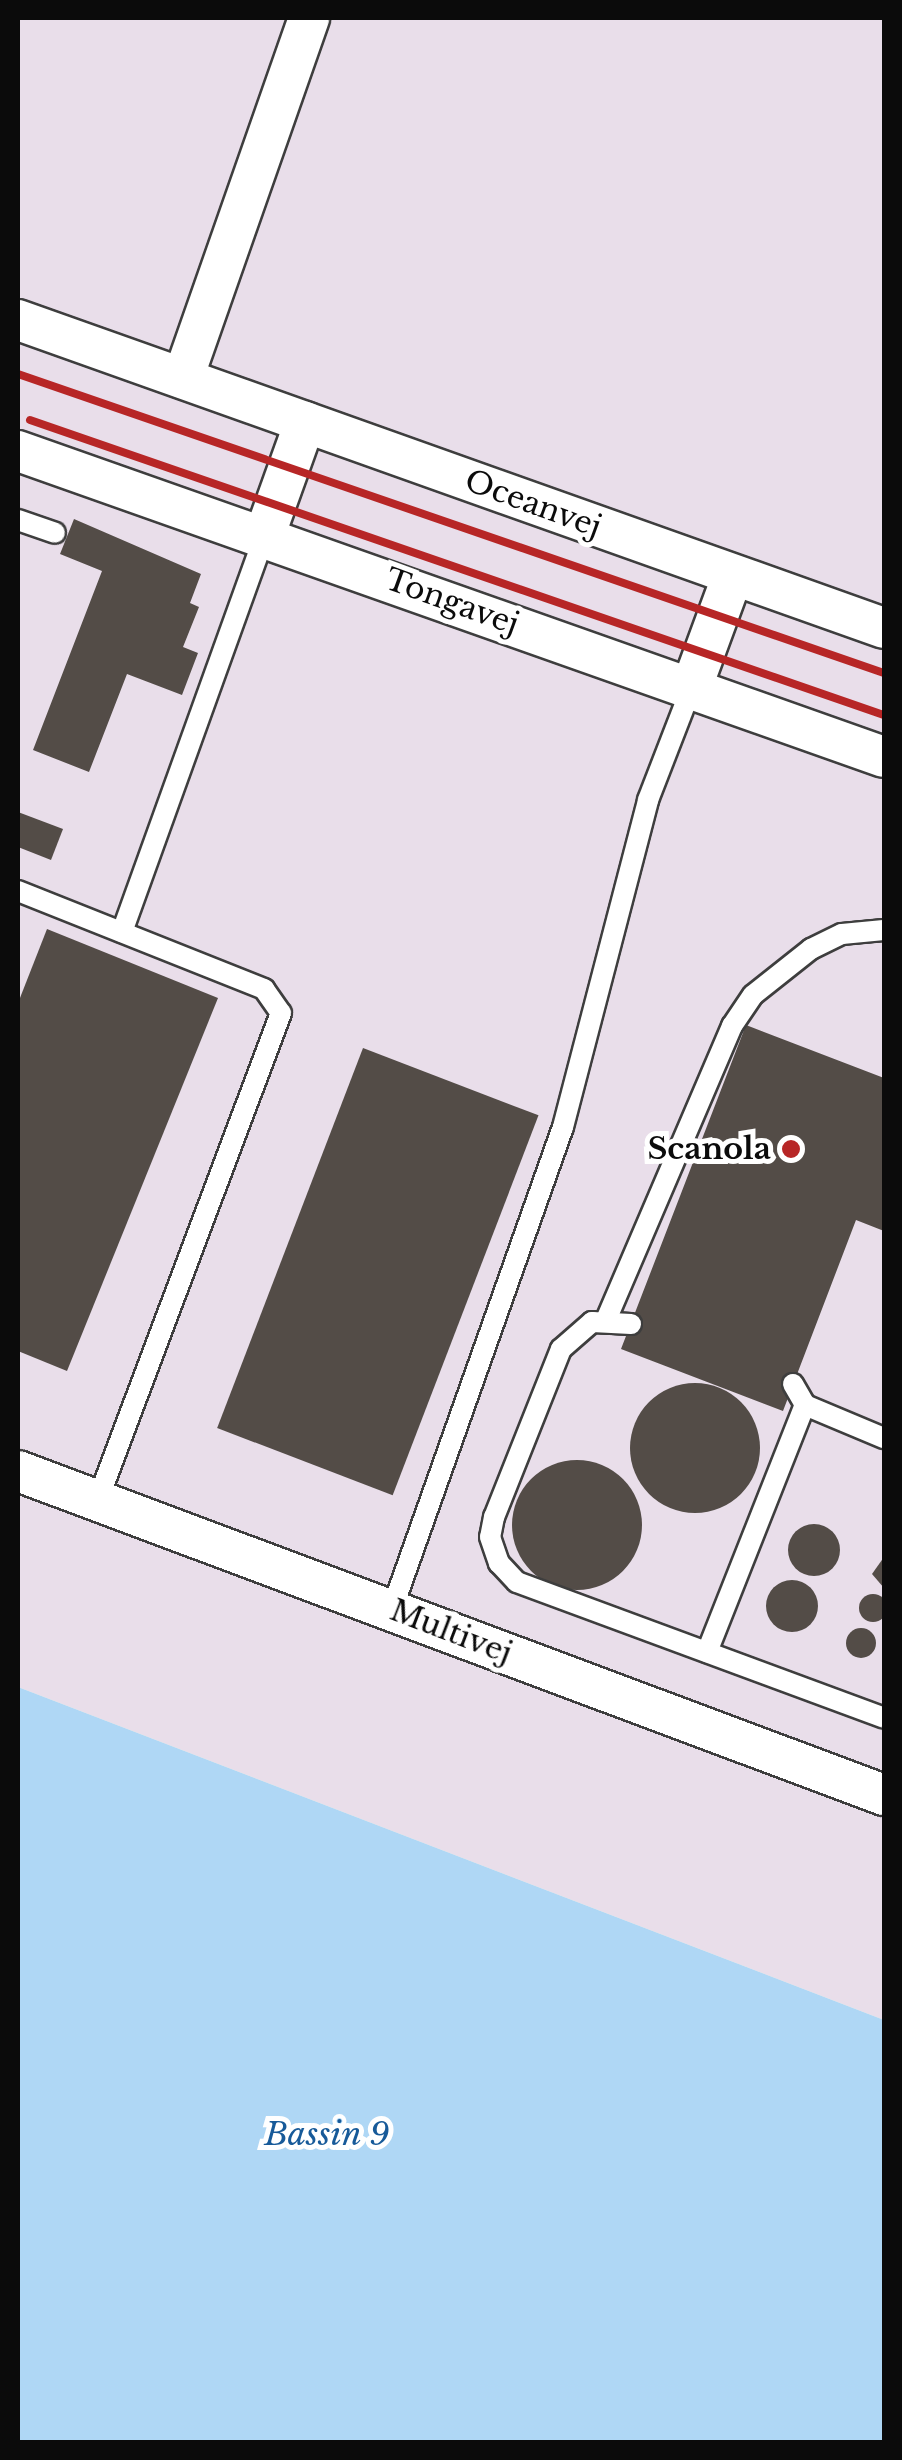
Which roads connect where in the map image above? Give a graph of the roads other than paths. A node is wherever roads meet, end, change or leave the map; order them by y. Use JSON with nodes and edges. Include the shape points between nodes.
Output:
{"nodes":[{"id":1,"x":309,"y":18,"type":"edge"},
{"id":2,"x":18,"y":320,"type":"edge"},
{"id":3,"x":184,"y":378,"type":"junction"},
{"id":4,"x":305,"y":422,"type":"junction"},
{"id":5,"x":18,"y":451,"type":"edge"},
{"id":6,"x":18,"y":520,"type":"edge"},
{"id":7,"x":55,"y":533,"type":"dead end"},
{"id":8,"x":265,"y":534,"type":"junction"},
{"id":9,"x":733,"y":574,"type":"junction"},
{"id":10,"x":884,"y":628,"type":"edge"},
{"id":11,"x":691,"y":689,"type":"junction"},
{"id":12,"x":884,"y":757,"type":"edge"},
{"id":13,"x":18,"y":891,"type":"edge"},
{"id":14,"x":884,"y":930,"type":"edge"},
{"id":15,"x":122,"y":932,"type":"junction"},
{"id":16,"x":606,"y":1320,"type":"junction"},
{"id":17,"x":631,"y":1324,"type":"dead end"},
{"id":18,"x":793,"y":1384,"type":"dead end"},
{"id":19,"x":805,"y":1405,"type":"junction"},
{"id":20,"x":884,"y":1438,"type":"edge"},
{"id":21,"x":18,"y":1471,"type":"edge"},
{"id":22,"x":97,"y":1502,"type":"junction"},
{"id":23,"x":392,"y":1609,"type":"junction"},
{"id":24,"x":707,"y":1652,"type":"junction"},
{"id":25,"x":884,"y":1718,"type":"edge"},
{"id":26,"x":884,"y":1795,"type":"edge"}],
"edges":[{"from":1,"to":3,"type":"street"},
{"from":2,"to":3,"type":"street","name":"Oceanvej"},
{"from":3,"to":4,"type":"street","name":"Oceanvej"},
{"from":4,"to":8,"type":"street"},
{"from":4,"to":9,"type":"street","name":"Oceanvej"},
{"from":5,"to":8,"type":"street","name":"Tongavej"},
{"from":6,"to":7,"type":"lane"},
{"from":8,"to":11,"type":"street","name":"Tongavej"},
{"from":8,"to":15,"type":"lane"},
{"from":9,"to":10,"type":"street","name":"Oceanvej"},
{"from":9,"to":11,"type":"street"},
{"from":11,"to":12,"type":"street","name":"Tongavej"},
{"from":11,"to":23,"type":"lane","via":[[648,800],[563,1128]]},
{"from":13,"to":15,"type":"lane"},
{"from":14,"to":16,"type":"lane","via":[[842,934],[811,949],[753,995],[732,1026]]},
{"from":15,"to":22,"type":"lane","via":[[264,989],[281,1013]]},
{"from":16,"to":17,"type":"lane"},
{"from":16,"to":24,"type":"lane","via":[[592,1322],[561,1349],[490,1537],[516,1582]]},
{"from":18,"to":19,"type":"lane"},
{"from":19,"to":20,"type":"lane"},
{"from":19,"to":24,"type":"lane"},
{"from":21,"to":22,"type":"street","name":"Multivej"},
{"from":22,"to":23,"type":"street","name":"Multivej"},
{"from":23,"to":26,"type":"street","name":"Multivej"},
{"from":24,"to":25,"type":"lane"}]}
